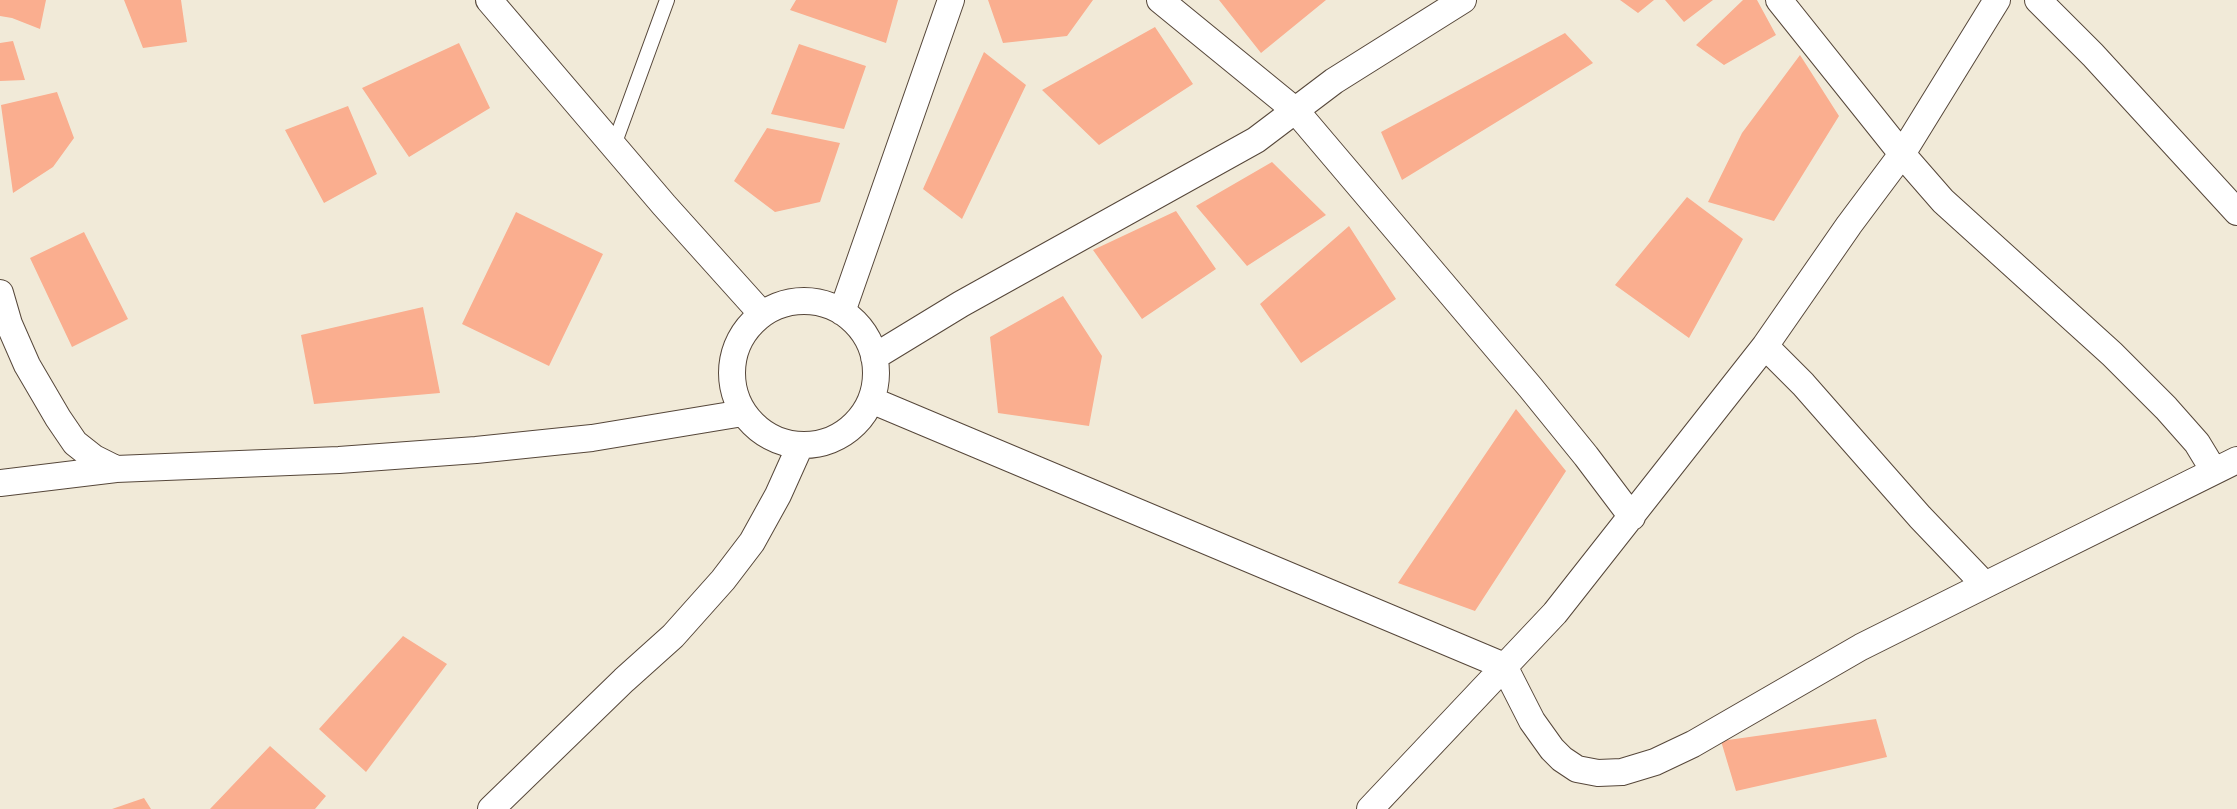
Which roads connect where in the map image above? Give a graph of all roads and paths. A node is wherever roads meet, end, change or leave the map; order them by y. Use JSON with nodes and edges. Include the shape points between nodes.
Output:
{"nodes":[{"id":1,"x":488,"y":0,"type":"edge"},
{"id":2,"x":667,"y":0,"type":"edge"},
{"id":3,"x":951,"y":0,"type":"edge"},
{"id":4,"x":1160,"y":0,"type":"edge"},
{"id":5,"x":1778,"y":0,"type":"edge"},
{"id":6,"x":1997,"y":0,"type":"edge"},
{"id":7,"x":2038,"y":0,"type":"edge"},
{"id":8,"x":1452,"y":3,"type":"edge"},
{"id":9,"x":1296,"y":111,"type":"junction"},
{"id":10,"x":614,"y":146,"type":"junction"},
{"id":11,"x":1902,"y":154,"type":"junction"},
{"id":12,"x":2237,"y":212,"type":"edge"},
{"id":13,"x":0,"y":293,"type":"edge"},
{"id":14,"x":842,"y":312,"type":"junction"},
{"id":15,"x":762,"y":314,"type":"junction"},
{"id":16,"x":1765,"y":346,"type":"junction"},
{"id":17,"x":874,"y":357,"type":"junction"},
{"id":18,"x":871,"y":400,"type":"junction"},
{"id":19,"x":743,"y":413,"type":"junction"},
{"id":20,"x":800,"y":446,"type":"junction"},
{"id":21,"x":2226,"y":465,"type":"edge"},
{"id":22,"x":116,"y":469,"type":"junction"},
{"id":23,"x":0,"y":483,"type":"edge"},
{"id":24,"x":1632,"y":517,"type":"junction"},
{"id":25,"x":1985,"y":585,"type":"junction"},
{"id":26,"x":1504,"y":666,"type":"junction"},
{"id":27,"x":491,"y":809,"type":"edge"},
{"id":28,"x":1370,"y":809,"type":"edge"}],
"edges":[{"from":1,"to":10,"type":"street"},
{"from":2,"to":10,"type":"lane"},
{"from":3,"to":14,"type":"street"},
{"from":4,"to":9,"type":"street"},
{"from":5,"to":11,"type":"street"},
{"from":6,"to":11,"type":"street"},
{"from":7,"to":12,"type":"street"},
{"from":8,"to":9,"type":"street","via":[[1334,81]]},
{"from":9,"to":17,"type":"street","via":[[1256,140],[961,304]]},
{"from":9,"to":24,"type":"street","via":[[1536,395]]},
{"from":10,"to":15,"type":"street"},
{"from":11,"to":16,"type":"street"},
{"from":11,"to":21,"type":"street","via":[[1943,201],[2112,354],[2197,444]]},
{"from":13,"to":22,"type":"street","via":[[26,365],[58,418],[75,443]]},
{"from":14,"to":15,"type":"street","via":[[823,303],[801,300],[781,304]]},
{"from":14,"to":17,"type":"street","via":[[862,331]]},
{"from":15,"to":19,"type":"street","via":[[746,329],[736,349],[731,371],[734,393]]},
{"from":16,"to":24,"type":"street"},
{"from":16,"to":25,"type":"street"},
{"from":17,"to":18,"type":"street","via":[[876,379]]},
{"from":18,"to":20,"type":"street","via":[[859,420],[842,434],[822,443]]},
{"from":18,"to":26,"type":"street"},
{"from":19,"to":20,"type":"street","via":[[768,436]]},
{"from":19,"to":22,"type":"street","via":[[592,438],[476,450],[339,460]]},
{"from":20,"to":27,"type":"street","via":[[752,542],[724,580],[674,636]]},
{"from":21,"to":25,"type":"street"},
{"from":22,"to":23,"type":"street"},
{"from":24,"to":26,"type":"street","via":[[1555,613]]},
{"from":25,"to":26,"type":"street","via":[[1861,647],[1693,744],[1655,762],[1622,772],[1598,773],[1578,769],[1562,759],[1532,721]]},
{"from":26,"to":28,"type":"street"}]}
